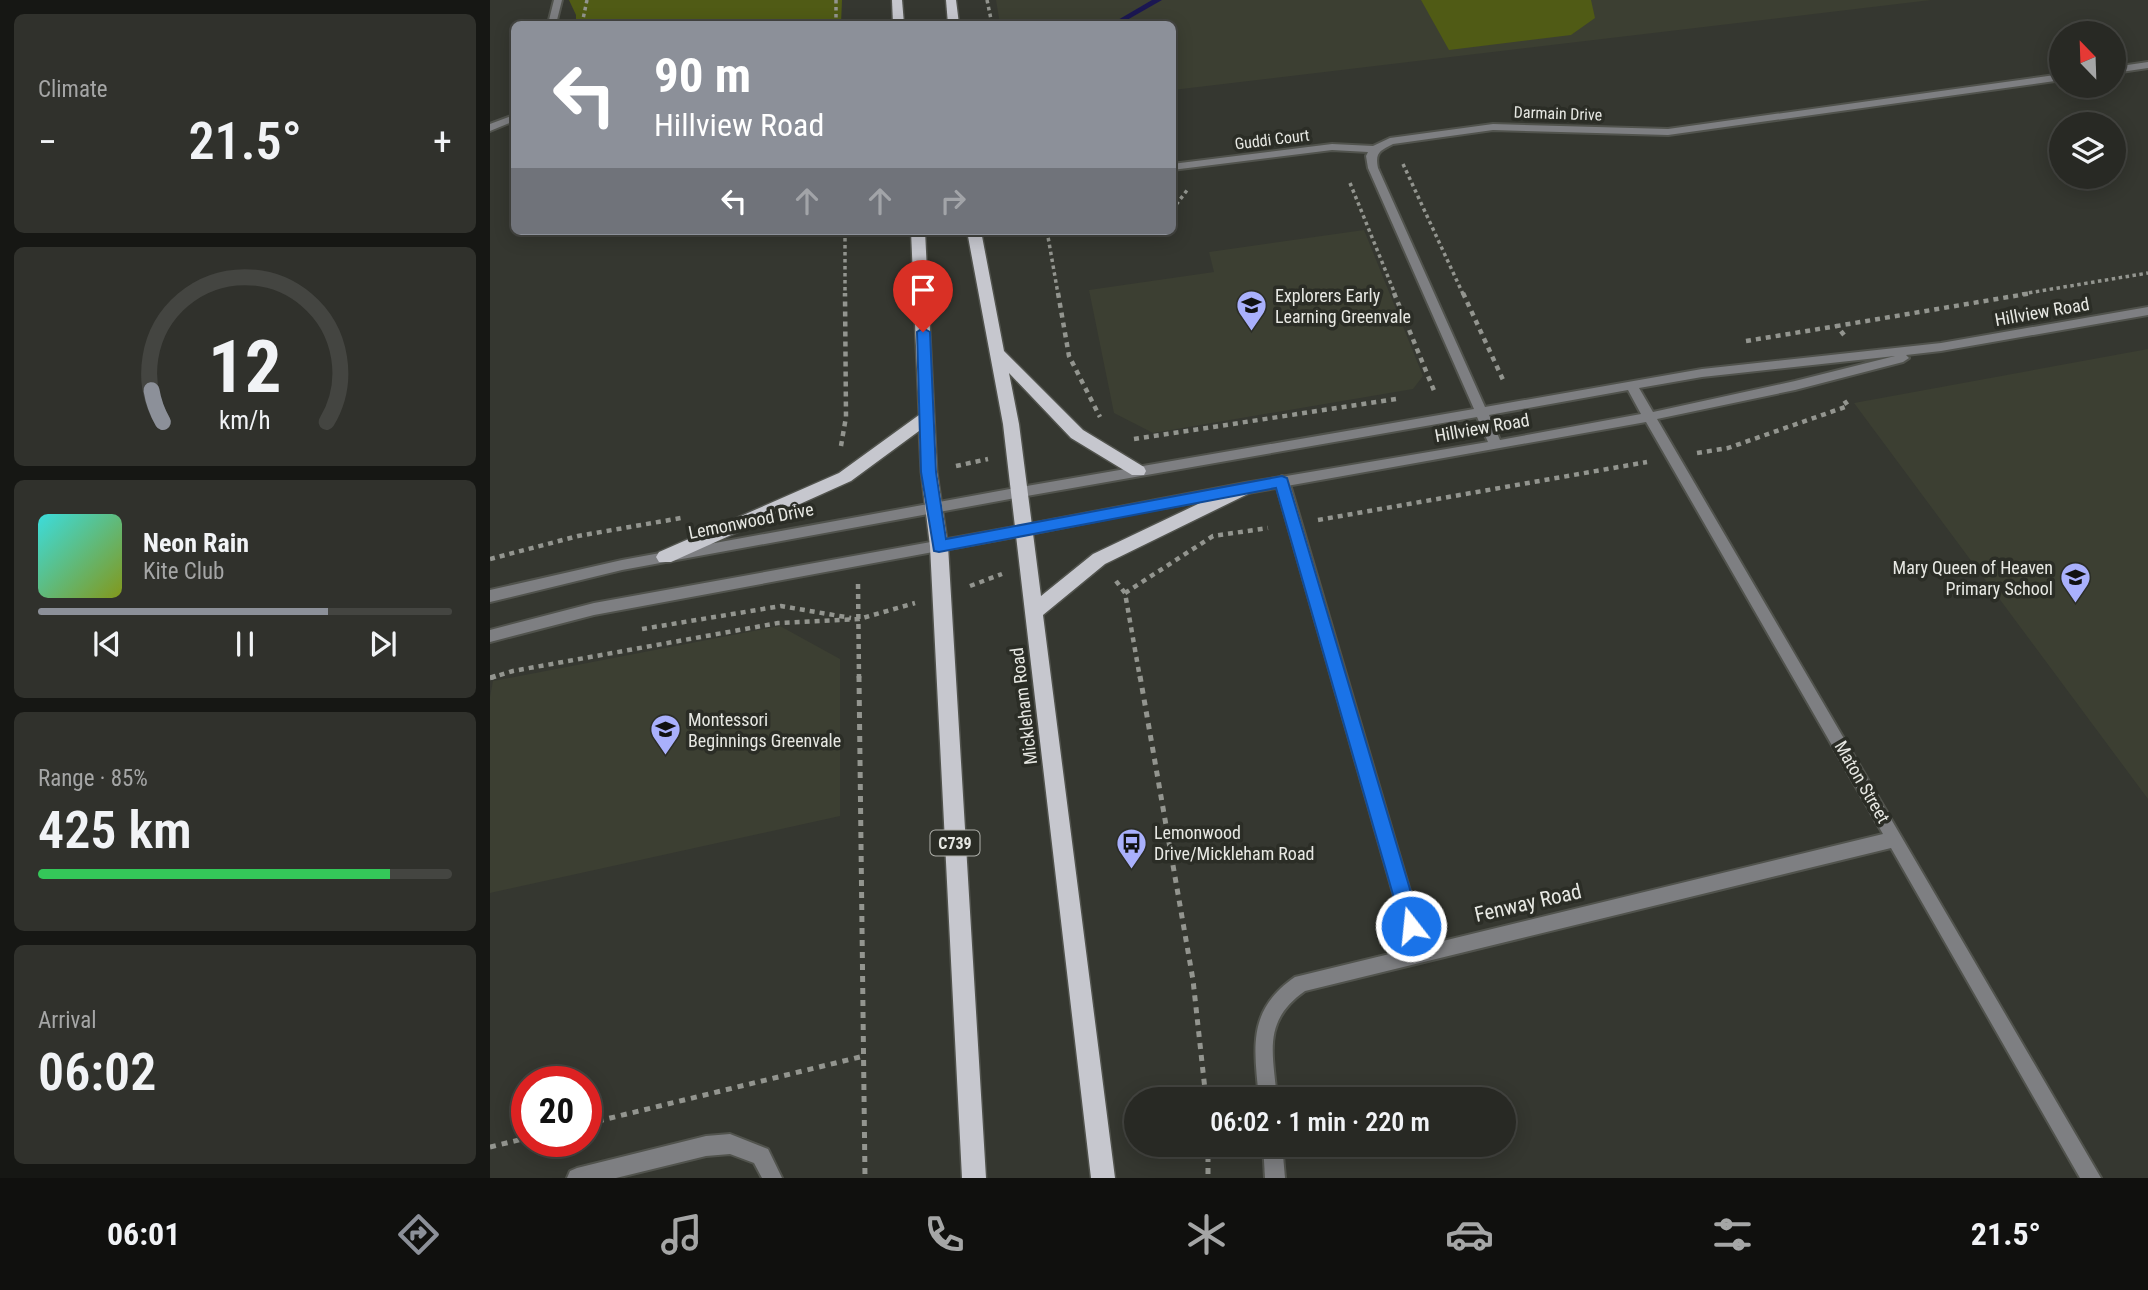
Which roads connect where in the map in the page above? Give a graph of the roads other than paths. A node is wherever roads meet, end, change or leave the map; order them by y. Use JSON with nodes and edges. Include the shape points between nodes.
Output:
{"nodes":[{"id":1,"x":558,"y":0,"type":"edge"},
{"id":2,"x":897,"y":0,"type":"edge"},
{"id":3,"x":951,"y":0,"type":"edge"},
{"id":4,"x":553,"y":21,"type":"edge"},
{"id":5,"x":899,"y":21,"type":"edge"},
{"id":6,"x":954,"y":21,"type":"edge"},
{"id":7,"x":2148,"y":65,"type":"edge"},
{"id":8,"x":2126,"y":68,"type":"edge"},
{"id":9,"x":2049,"y":79,"type":"edge"},
{"id":10,"x":511,"y":119,"type":"edge"},
{"id":11,"x":490,"y":128,"type":"edge"},
{"id":12,"x":1375,"y":149,"type":"junction"},
{"id":13,"x":1176,"y":166,"type":"edge"},
{"id":14,"x":918,"y":235,"type":"edge"},
{"id":15,"x":975,"y":235,"type":"edge"},
{"id":16,"x":2148,"y":312,"type":"edge"},
{"id":17,"x":1941,"y":347,"type":"junction"},
{"id":18,"x":998,"y":353,"type":"junction"},
{"id":19,"x":1631,"y":385,"type":"junction"},
{"id":20,"x":1480,"y":412,"type":"junction"},
{"id":21,"x":1650,"y":414,"type":"junction"},
{"id":22,"x":927,"y":416,"type":"junction"},
{"id":23,"x":1495,"y":443,"type":"junction"},
{"id":24,"x":1138,"y":471,"type":"junction"},
{"id":25,"x":1282,"y":481,"type":"junction"},
{"id":26,"x":1246,"y":488,"type":"junction"},
{"id":27,"x":1021,"y":492,"type":"junction"},
{"id":28,"x":933,"y":508,"type":"junction"},
{"id":29,"x":1026,"y":530,"type":"junction"},
{"id":30,"x":939,"y":546,"type":"junction"},
{"id":31,"x":665,"y":557,"type":"junction"},
{"id":32,"x":490,"y":596,"type":"edge"},
{"id":33,"x":1035,"y":611,"type":"junction"},
{"id":34,"x":490,"y":636,"type":"edge"},
{"id":35,"x":1895,"y":839,"type":"junction"},
{"id":36,"x":1419,"y":952,"type":"junction"},
{"id":37,"x":1267,"y":1087,"type":"edge"},
{"id":38,"x":1273,"y":1157,"type":"edge"},
{"id":39,"x":577,"y":1178,"type":"edge"},
{"id":40,"x":772,"y":1178,"type":"edge"},
{"id":41,"x":974,"y":1178,"type":"edge"},
{"id":42,"x":1104,"y":1178,"type":"edge"},
{"id":43,"x":1275,"y":1178,"type":"edge"},
{"id":44,"x":2091,"y":1178,"type":"edge"}],
"edges":[{"from":1,"to":4,"type":"street"},
{"from":2,"to":5,"type":"main road"},
{"from":3,"to":6,"type":"main road"},
{"from":7,"to":8,"type":"street"},
{"from":9,"to":12,"type":"street","name":"Darmain Drive","via":[[1676,131],[1493,127],[1401,139]]},
{"from":10,"to":11,"type":"street"},
{"from":12,"to":13,"type":"street","name":"Guddi Court","via":[[1332,147]]},
{"from":12,"to":20,"type":"street","via":[[1373,167]]},
{"from":14,"to":22,"type":"main road","number":"C739"},
{"from":15,"to":18,"type":"main road","name":"Mickleham Road"},
{"from":16,"to":17,"type":"street","name":"Hillview Road"},
{"from":17,"to":19,"type":"street","name":"Hillview Road","via":[[1739,368]]},
{"from":17,"to":21,"type":"street","name":"Hillview Road","via":[[1834,376]]},
{"from":18,"to":24,"type":"main road","via":[[1077,434]]},
{"from":18,"to":27,"type":"main road","name":"Mickleham Road"},
{"from":19,"to":20,"type":"street","name":"Hillview Road"},
{"from":19,"to":21,"type":"street","name":"Maton Street"},
{"from":20,"to":23,"type":"street"},
{"from":20,"to":24,"type":"street","name":"Hillview Road"},
{"from":21,"to":23,"type":"street","name":"Hillview Road"},
{"from":21,"to":35,"type":"street","name":"Maton Street"},
{"from":22,"to":28,"type":"main road","number":"C739"},
{"from":22,"to":31,"type":"main road","via":[[845,477]]},
{"from":23,"to":25,"type":"street","name":"Hillview Road"},
{"from":24,"to":27,"type":"street","name":"Hillview Road"},
{"from":25,"to":26,"type":"street","name":"Hillview Road"},
{"from":25,"to":36,"type":"street"},
{"from":26,"to":29,"type":"street","name":"Hillview Road"},
{"from":26,"to":33,"type":"main road","via":[[1100,559]]},
{"from":27,"to":28,"type":"street","name":"Lemonwood Drive"},
{"from":27,"to":29,"type":"main road","name":"Mickleham Road"},
{"from":28,"to":30,"type":"main road","number":"C739"},
{"from":28,"to":31,"type":"street","name":"Lemonwood Drive"},
{"from":29,"to":30,"type":"street","name":"Hillview Road"},
{"from":29,"to":33,"type":"main road","name":"Mickleham Road"},
{"from":30,"to":34,"type":"street","via":[[594,609]]},
{"from":30,"to":41,"type":"main road","number":"C739"},
{"from":31,"to":32,"type":"street","name":"Lemonwood Drive"},
{"from":33,"to":42,"type":"main road","name":"Mickleham Road"},
{"from":35,"to":36,"type":"street","name":"Fenway Road"},
{"from":35,"to":44,"type":"street","name":"Maton Street"},
{"from":36,"to":37,"type":"street","name":"Fenway Road","via":[[1316,977],[1283,994],[1270,1012],[1265,1031]]},
{"from":38,"to":43,"type":"street"},
{"from":39,"to":40,"type":"street","via":[[730,1144],[761,1156]]}]}
